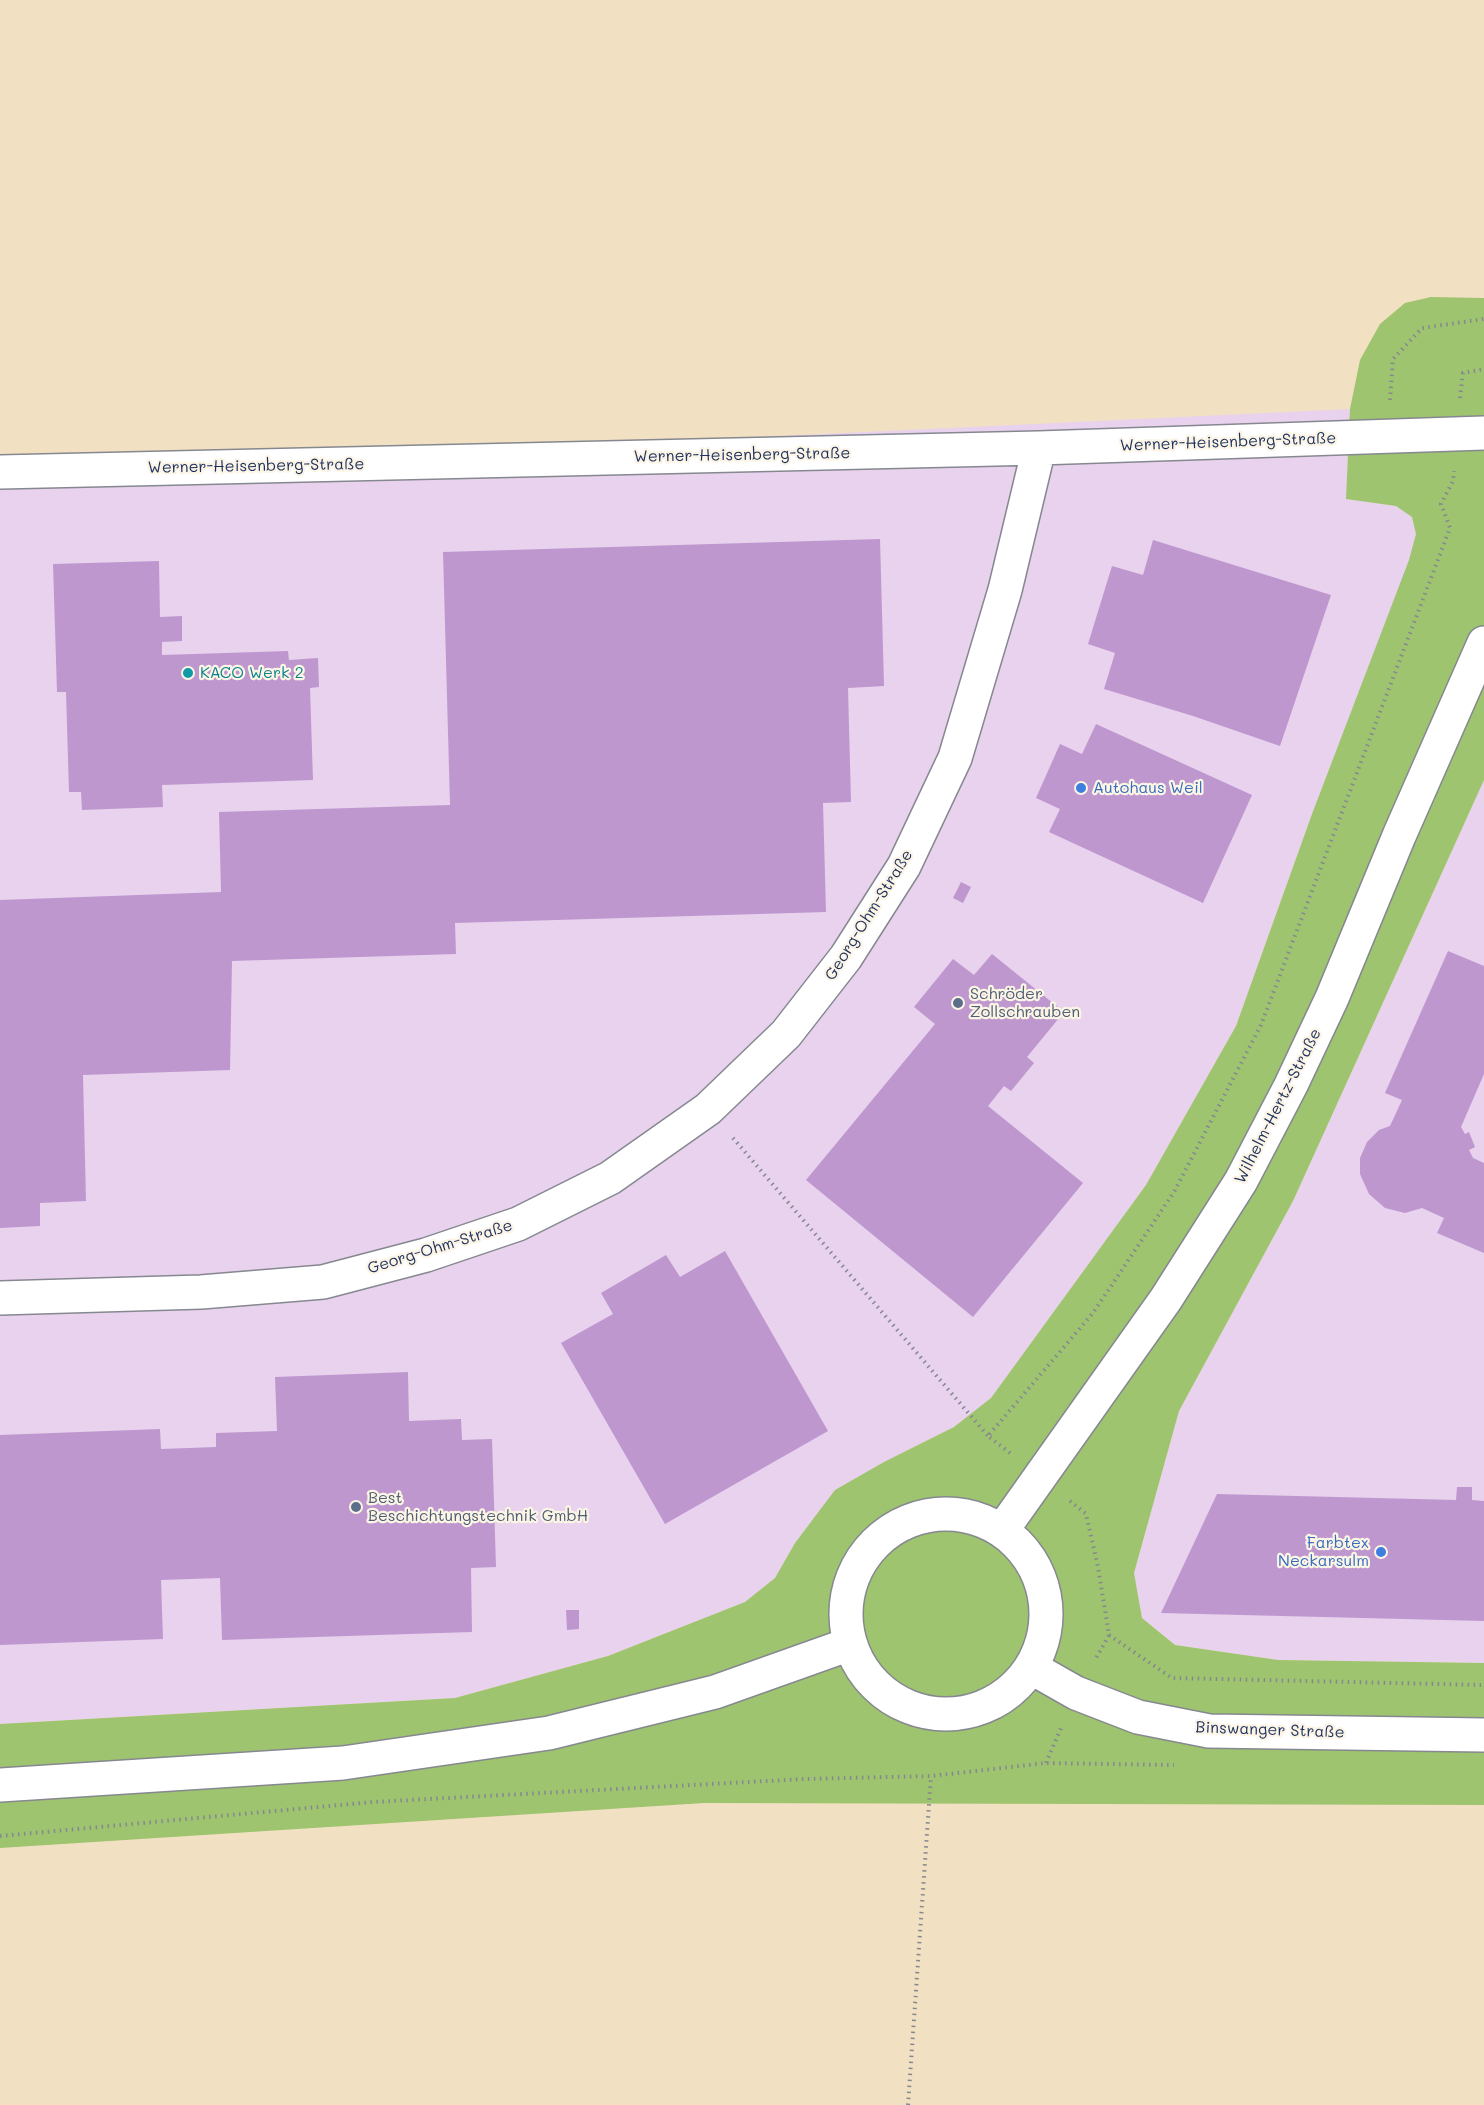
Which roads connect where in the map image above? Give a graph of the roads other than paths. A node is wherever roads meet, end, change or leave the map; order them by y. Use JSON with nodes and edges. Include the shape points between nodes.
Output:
{"nodes":[{"id":1,"x":1471,"y":433,"type":"edge"},
{"id":2,"x":1039,"y":448,"type":"junction"},
{"id":3,"x":0,"y":472,"type":"edge"},
{"id":4,"x":1484,"y":643,"type":"edge"},
{"id":5,"x":0,"y":1298,"type":"edge"},
{"id":6,"x":1003,"y":1529,"type":"junction"},
{"id":7,"x":850,"y":1644,"type":"junction"},
{"id":8,"x":1032,"y":1668,"type":"junction"},
{"id":9,"x":1484,"y":1734,"type":"edge"},
{"id":10,"x":0,"y":1785,"type":"edge"}],
"edges":[{"from":1,"to":2,"type":"main road","name":"Werner-Heisenberg-Straße"},
{"from":2,"to":3,"type":"main road","name":"Werner-Heisenberg-Straße"},
{"from":2,"to":5,"type":"main road","name":"Georg-Ohm-Straße","via":[[1005,590],[955,758],[903,866],[846,957],[786,1034],[708,1109],[610,1178],[518,1224],[426,1255],[322,1282],[201,1292]]},
{"from":4,"to":6,"type":"main road","name":"Wilhelm-Hertz-Straße","via":[[1332,998],[1241,1181],[1166,1299]]},
{"from":6,"to":7,"type":"main road","via":[[976,1517],[926,1515],[896,1527],[872,1545],[850,1581],[845,1618]]},
{"from":6,"to":8,"type":"main road","via":[[1022,1547],[1039,1572],[1047,1605],[1044,1640]]},
{"from":7,"to":8,"type":"main road","via":[[858,1664],[879,1689],[898,1703],[921,1712],[960,1714],[994,1702],[1018,1685]]},
{"from":7,"to":10,"type":"main road","via":[[715,1692],[549,1733],[343,1763]]},
{"from":8,"to":9,"type":"main road","name":"Binswanger Straße","via":[[1076,1693],[1138,1717],[1209,1731]]}]}
